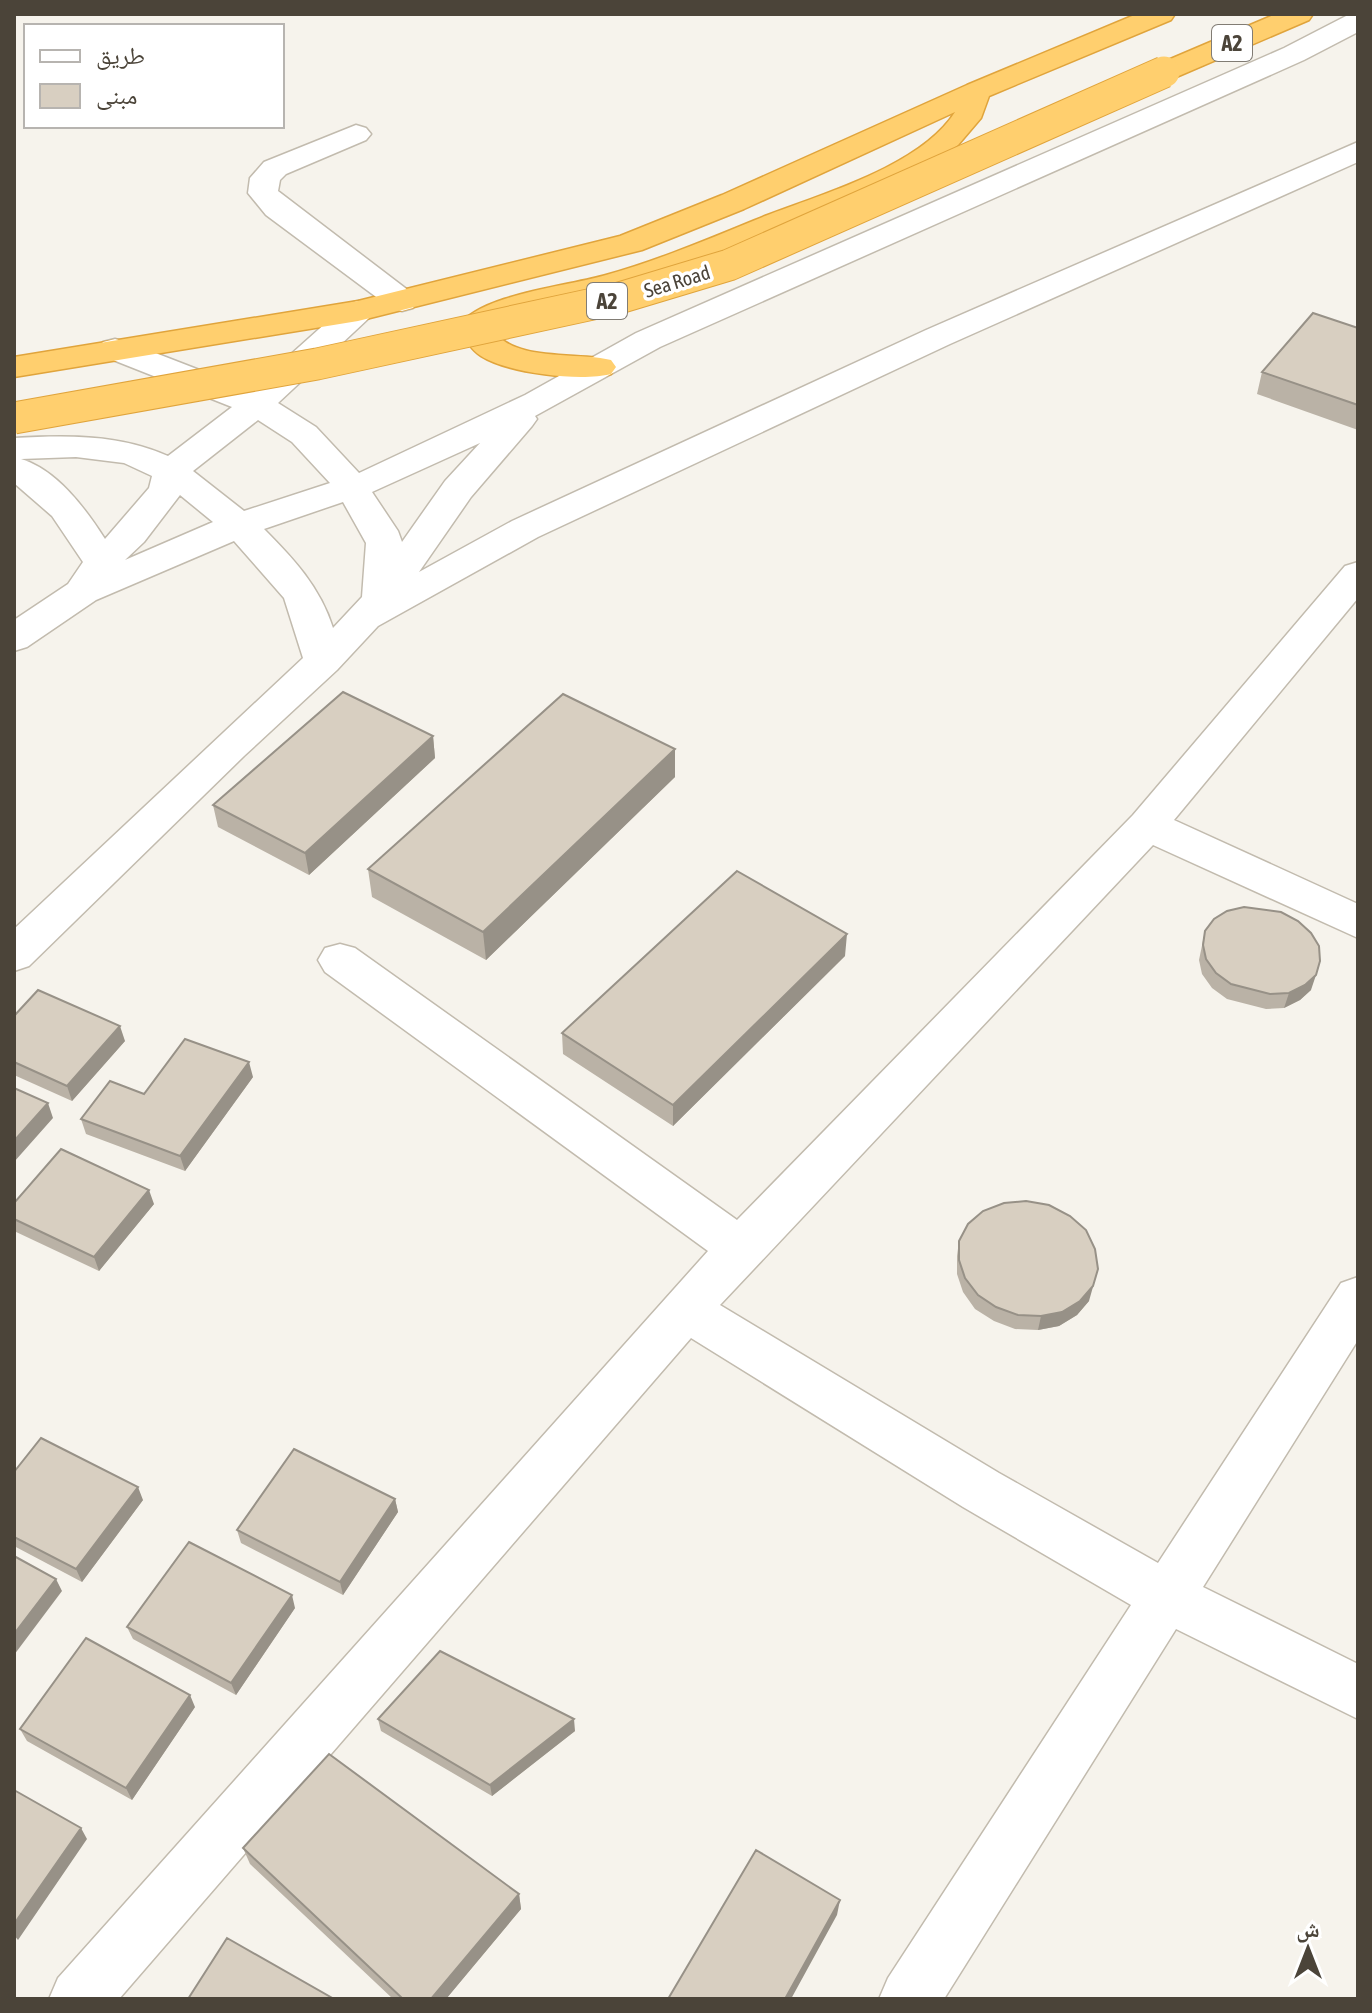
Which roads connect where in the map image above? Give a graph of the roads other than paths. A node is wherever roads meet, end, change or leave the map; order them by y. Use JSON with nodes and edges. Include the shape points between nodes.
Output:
{"nodes":[{"id":1,"x":1161,"y":14,"type":"edge"},
{"id":2,"x":1299,"y":14,"type":"edge"},
{"id":3,"x":1358,"y":21,"type":"edge"},
{"id":4,"x":977,"y":91,"type":"junction"},
{"id":5,"x":356,"y":134,"type":"dead end"},
{"id":6,"x":1358,"y":151,"type":"edge"},
{"id":7,"x":402,"y":301,"type":"junction"},
{"id":8,"x":358,"y":311,"type":"junction"},
{"id":9,"x":115,"y":349,"type":"junction"},
{"id":10,"x":14,"y":367,"type":"edge"},
{"id":11,"x":599,"y":367,"type":"junction"},
{"id":12,"x":537,"y":402,"type":"junction"},
{"id":13,"x":254,"y":406,"type":"junction"},
{"id":14,"x":14,"y":418,"type":"edge"},
{"id":15,"x":14,"y":449,"type":"edge"},
{"id":16,"x":14,"y":468,"type":"edge"},
{"id":17,"x":171,"y":471,"type":"junction"},
{"id":18,"x":351,"y":489,"type":"junction"},
{"id":19,"x":236,"y":526,"type":"junction"},
{"id":20,"x":1358,"y":574,"type":"edge"},
{"id":21,"x":92,"y":577,"type":"junction"},
{"id":22,"x":372,"y":609,"type":"junction"},
{"id":23,"x":14,"y":638,"type":"edge"},
{"id":24,"x":323,"y":661,"type":"junction"},
{"id":25,"x":1147,"y":825,"type":"junction"},
{"id":26,"x":1358,"y":922,"type":"edge"},
{"id":27,"x":14,"y":955,"type":"edge"},
{"id":28,"x":340,"y":960,"type":"dead end"},
{"id":29,"x":740,"y":1248,"type":"junction"},
{"id":30,"x":1358,"y":1298,"type":"edge"},
{"id":31,"x":687,"y":1310,"type":"junction"},
{"id":32,"x":1165,"y":1596,"type":"junction"},
{"id":33,"x":1358,"y":1692,"type":"edge"},
{"id":34,"x":79,"y":1999,"type":"edge"},
{"id":35,"x":909,"y":1999,"type":"edge"}],
"edges":[{"from":1,"to":4,"type":"highway","number":"A2"},
{"from":2,"to":14,"type":"highway","name":"Sea Road","number":"A2","bridge":true,"via":[[729,265],[669,285],[317,364]]},
{"from":3,"to":11,"type":"street","via":[[1280,61],[648,340]]},
{"from":4,"to":7,"type":"highway","number":"A2","via":[[631,243]]},
{"from":4,"to":11,"type":"highway","via":[[965,121],[945,139],[873,184],[686,260],[508,309],[475,326],[486,347],[513,357]]},
{"from":5,"to":7,"type":"street","via":[[275,168],[265,178],[263,193]]},
{"from":6,"to":22,"type":"street","via":[[938,337],[525,529]]},
{"from":7,"to":8,"type":"highway","number":"A2"},
{"from":8,"to":9,"type":"highway","number":"A2"},
{"from":8,"to":13,"type":"street"},
{"from":9,"to":10,"type":"highway","number":"A2"},
{"from":9,"to":13,"type":"street"},
{"from":11,"to":12,"type":"street"},
{"from":12,"to":18,"type":"street"},
{"from":12,"to":22,"type":"street","via":[[458,489]]},
{"from":13,"to":17,"type":"street"},
{"from":13,"to":18,"type":"street","via":[[303,434]]},
{"from":15,"to":17,"type":"street","via":[[114,450]]},
{"from":16,"to":21,"type":"street","via":[[44,485],[80,526]]},
{"from":17,"to":19,"type":"street"},
{"from":17,"to":21,"type":"street","via":[[166,490]]},
{"from":18,"to":19,"type":"street"},
{"from":18,"to":22,"type":"street","via":[[384,543]]},
{"from":19,"to":21,"type":"street"},
{"from":19,"to":24,"type":"street","via":[[287,574],[304,600]]},
{"from":20,"to":25,"type":"street"},
{"from":21,"to":23,"type":"street"},
{"from":22,"to":24,"type":"street"},
{"from":24,"to":27,"type":"street"},
{"from":25,"to":26,"type":"street"},
{"from":25,"to":29,"type":"street"},
{"from":28,"to":29,"type":"street"},
{"from":29,"to":31,"type":"street"},
{"from":30,"to":32,"type":"street"},
{"from":31,"to":32,"type":"street"},
{"from":31,"to":34,"type":"street"},
{"from":32,"to":33,"type":"street"},
{"from":32,"to":35,"type":"street"}]}
